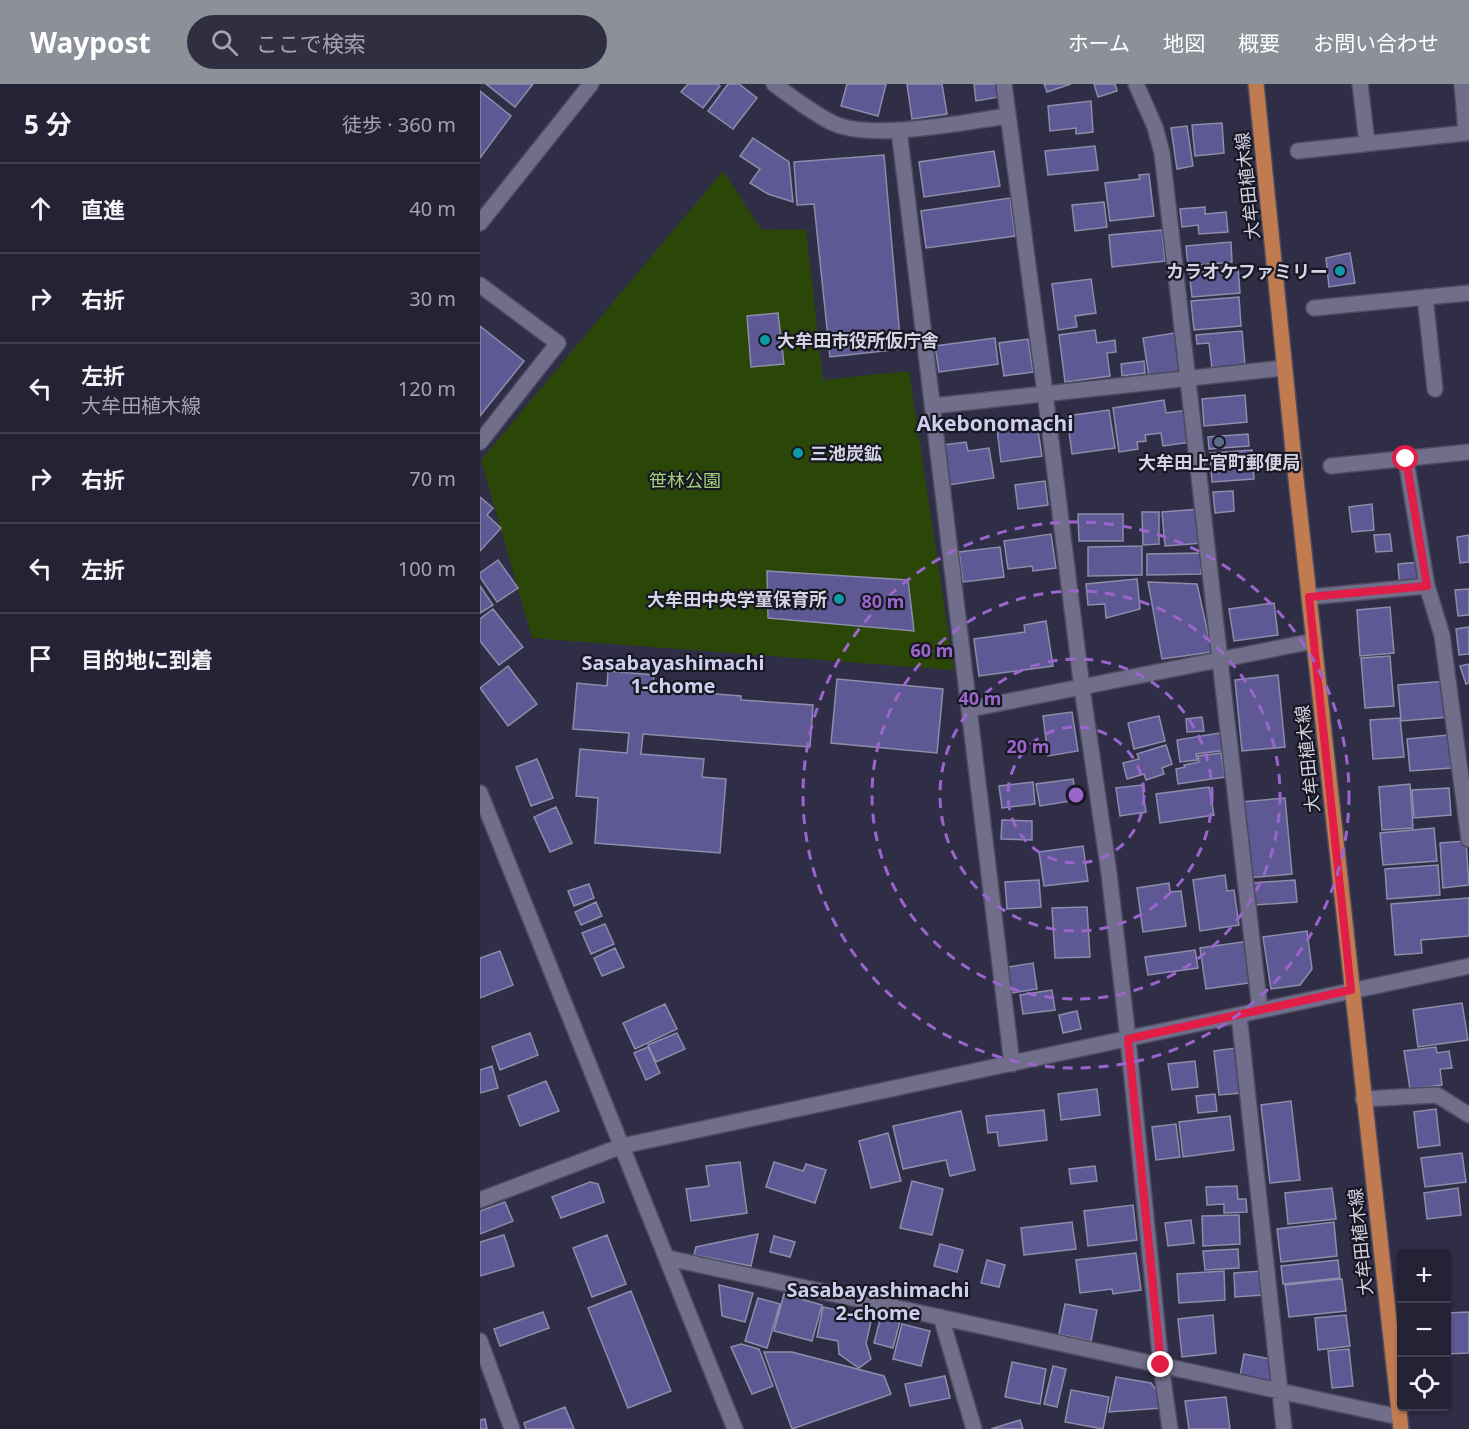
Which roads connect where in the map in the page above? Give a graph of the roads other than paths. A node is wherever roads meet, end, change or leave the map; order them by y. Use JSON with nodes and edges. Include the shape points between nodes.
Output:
{"nodes":[{"id":1,"x":591,"y":84,"type":"edge"},
{"id":2,"x":774,"y":84,"type":"edge"},
{"id":3,"x":1004,"y":84,"type":"edge"},
{"id":4,"x":1136,"y":84,"type":"edge"},
{"id":5,"x":1256,"y":84,"type":"edge"},
{"id":6,"x":1360,"y":84,"type":"edge"},
{"id":7,"x":1462,"y":84,"type":"edge"},
{"id":8,"x":1008,"y":117,"type":"junction"},
{"id":9,"x":899,"y":130,"type":"junction"},
{"id":10,"x":1367,"y":144,"type":"junction"},
{"id":11,"x":1298,"y":152,"type":"dead end"},
{"id":12,"x":480,"y":223,"type":"edge"},
{"id":13,"x":480,"y":285,"type":"edge"},
{"id":14,"x":1469,"y":293,"type":"edge"},
{"id":15,"x":1425,"y":297,"type":"junction"},
{"id":16,"x":1314,"y":308,"type":"dead end"},
{"id":17,"x":1284,"y":368,"type":"junction"},
{"id":18,"x":1188,"y":378,"type":"junction"},
{"id":19,"x":1435,"y":389,"type":"dead end"},
{"id":20,"x":1045,"y":393,"type":"junction"},
{"id":21,"x":933,"y":406,"type":"junction"},
{"id":22,"x":480,"y":442,"type":"edge"},
{"id":23,"x":1469,"y":452,"type":"edge"},
{"id":24,"x":1406,"y":459,"type":"junction"},
{"id":25,"x":1331,"y":466,"type":"dead end"},
{"id":26,"x":1427,"y":586,"type":"junction"},
{"id":27,"x":1309,"y":597,"type":"junction"},
{"id":28,"x":1314,"y":641,"type":"junction"},
{"id":29,"x":1221,"y":660,"type":"junction"},
{"id":30,"x":1082,"y":688,"type":"junction"},
{"id":31,"x":970,"y":709,"type":"junction"},
{"id":32,"x":480,"y":793,"type":"edge"},
{"id":33,"x":1469,"y":839,"type":"edge"},
{"id":34,"x":1469,"y":966,"type":"edge"},
{"id":35,"x":1351,"y":990,"type":"junction"},
{"id":36,"x":1260,"y":1010,"type":"junction"},
{"id":37,"x":1239,"y":1015,"type":"junction"},
{"id":38,"x":1128,"y":1039,"type":"junction"},
{"id":39,"x":1012,"y":1064,"type":"junction"},
{"id":40,"x":1364,"y":1099,"type":"junction"},
{"id":41,"x":1469,"y":1114,"type":"edge"},
{"id":42,"x":622,"y":1146,"type":"junction"},
{"id":43,"x":480,"y":1200,"type":"edge"},
{"id":44,"x":668,"y":1258,"type":"junction"},
{"id":45,"x":941,"y":1317,"type":"junction"},
{"id":46,"x":480,"y":1341,"type":"edge"},
{"id":47,"x":1161,"y":1365,"type":"junction"},
{"id":48,"x":1280,"y":1391,"type":"junction"},
{"id":49,"x":1400,"y":1423,"type":"edge"},
{"id":50,"x":512,"y":1429,"type":"edge"},
{"id":51,"x":735,"y":1429,"type":"edge"},
{"id":52,"x":974,"y":1429,"type":"edge"},
{"id":53,"x":1170,"y":1429,"type":"edge"},
{"id":54,"x":1284,"y":1429,"type":"edge"}],
"edges":[{"from":1,"to":12,"type":"street"},
{"from":2,"to":9,"type":"street","via":[[832,123],[863,131]]},
{"from":3,"to":8,"type":"street"},
{"from":4,"to":18,"type":"street","via":[[1162,153]]},
{"from":5,"to":17,"type":"main road","name":"大牟田植木線"},
{"from":6,"to":10,"type":"street"},
{"from":7,"to":10,"type":"street","via":[[1466,133]]},
{"from":8,"to":9,"type":"street"},
{"from":8,"to":20,"type":"street"},
{"from":9,"to":21,"type":"street"},
{"from":10,"to":11,"type":"street"},
{"from":13,"to":22,"type":"street","via":[[558,343]]},
{"from":14,"to":15,"type":"street"},
{"from":15,"to":16,"type":"street"},
{"from":15,"to":19,"type":"street"},
{"from":17,"to":18,"type":"street"},
{"from":17,"to":27,"type":"main road","name":"大牟田植木線"},
{"from":18,"to":20,"type":"street"},
{"from":18,"to":29,"type":"street"},
{"from":20,"to":21,"type":"street"},
{"from":20,"to":30,"type":"street"},
{"from":21,"to":31,"type":"street"},
{"from":23,"to":24,"type":"street"},
{"from":24,"to":25,"type":"street"},
{"from":24,"to":26,"type":"street"},
{"from":26,"to":27,"type":"street"},
{"from":26,"to":33,"type":"street","via":[[1442,636]]},
{"from":27,"to":28,"type":"main road","name":"大牟田植木線"},
{"from":28,"to":29,"type":"street"},
{"from":28,"to":35,"type":"main road","name":"大牟田植木線"},
{"from":29,"to":30,"type":"street"},
{"from":29,"to":36,"type":"street"},
{"from":30,"to":31,"type":"street"},
{"from":30,"to":38,"type":"street"},
{"from":31,"to":39,"type":"street"},
{"from":32,"to":42,"type":"street"},
{"from":34,"to":35,"type":"street"},
{"from":35,"to":36,"type":"street"},
{"from":35,"to":40,"type":"main road","name":"大牟田植木線"},
{"from":36,"to":37,"type":"street"},
{"from":37,"to":38,"type":"street"},
{"from":37,"to":48,"type":"street"},
{"from":38,"to":39,"type":"street"},
{"from":38,"to":47,"type":"street"},
{"from":39,"to":42,"type":"street"},
{"from":40,"to":41,"type":"street","via":[[1437,1095]]},
{"from":40,"to":49,"type":"main road","name":"大牟田植木線"},
{"from":42,"to":43,"type":"street"},
{"from":42,"to":44,"type":"street"},
{"from":44,"to":45,"type":"street"},
{"from":44,"to":51,"type":"street"},
{"from":45,"to":47,"type":"street"},
{"from":45,"to":52,"type":"street"},
{"from":46,"to":50,"type":"street"},
{"from":47,"to":48,"type":"street"},
{"from":47,"to":53,"type":"street"},
{"from":48,"to":49,"type":"street"},
{"from":48,"to":54,"type":"street"}]}
